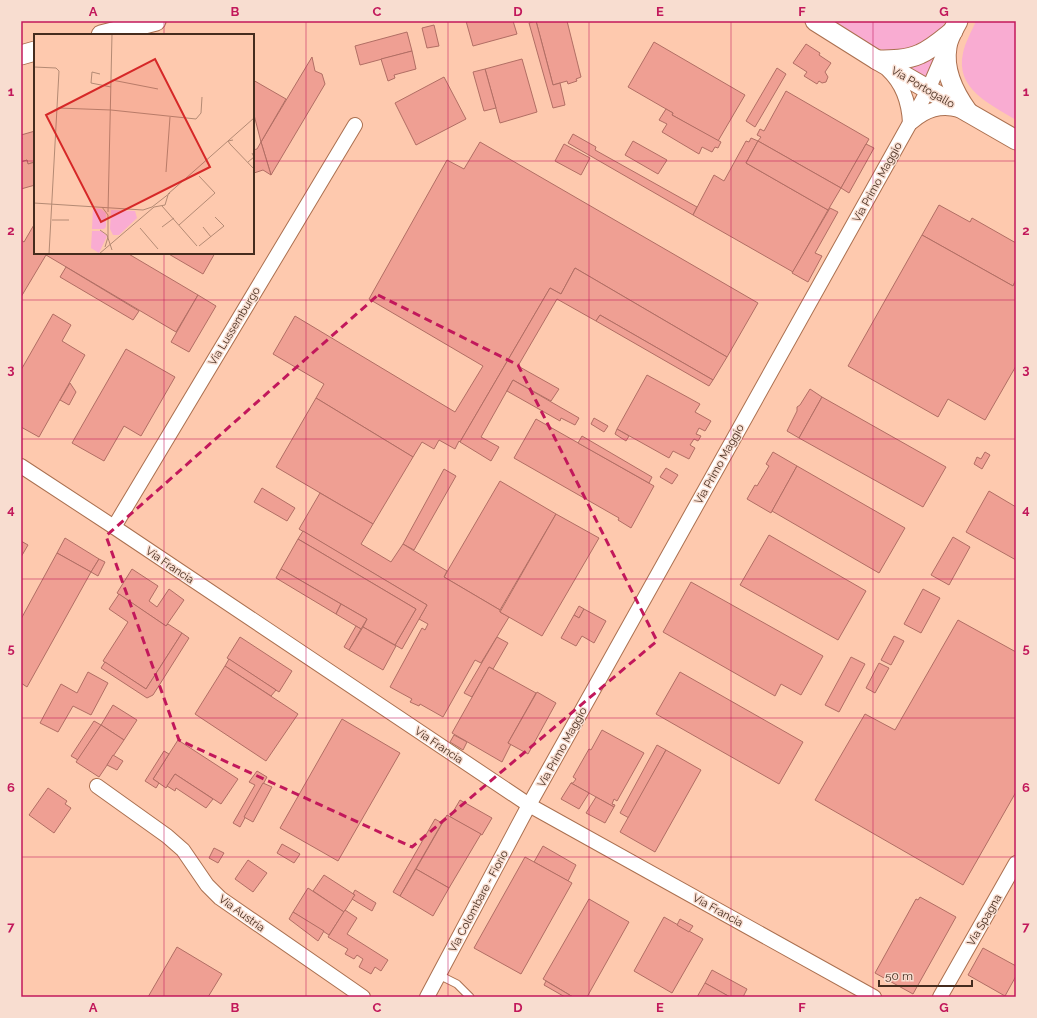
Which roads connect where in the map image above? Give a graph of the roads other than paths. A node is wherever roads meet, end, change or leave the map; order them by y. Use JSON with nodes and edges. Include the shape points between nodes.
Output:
{"nodes":[{"id":1,"x":815,"y":21,"type":"edge"},
{"id":2,"x":150,"y":22,"type":"edge"},
{"id":3,"x":953,"y":33,"type":"edge"},
{"id":4,"x":104,"y":34,"type":"edge"},
{"id":5,"x":34,"y":52,"type":"edge"},
{"id":6,"x":21,"y":55,"type":"edge"},
{"id":7,"x":877,"y":60,"type":"junction"},
{"id":8,"x":928,"y":90,"type":"junction"},
{"id":9,"x":968,"y":113,"type":"junction"},
{"id":10,"x":910,"y":123,"type":"junction"},
{"id":11,"x":355,"y":125,"type":"dead end"},
{"id":12,"x":1016,"y":140,"type":"edge"},
{"id":13,"x":21,"y":466,"type":"edge"},
{"id":14,"x":114,"y":527,"type":"junction"},
{"id":15,"x":97,"y":786,"type":"dead end"},
{"id":16,"x":529,"y":805,"type":"junction"},
{"id":17,"x":1016,"y":864,"type":"edge"},
{"id":18,"x":439,"y":975,"type":"junction"},
{"id":19,"x":363,"y":997,"type":"edge"},
{"id":20,"x":427,"y":997,"type":"edge"},
{"id":21,"x":470,"y":997,"type":"edge"},
{"id":22,"x":874,"y":997,"type":"edge"},
{"id":23,"x":940,"y":997,"type":"edge"}],
"edges":[{"from":1,"to":7,"type":"main road"},
{"from":2,"to":4,"type":"main road"},
{"from":3,"to":7,"type":"main road","via":[[920,54],[893,60]]},
{"from":3,"to":8,"type":"street","name":"Via Primo Maggio"},
{"from":3,"to":9,"type":"main road","name":"Via Portogallo","via":[[946,58],[948,72],[959,100]]},
{"from":5,"to":6,"type":"main road"},
{"from":7,"to":8,"type":"main road","name":"Via Portogallo"},
{"from":7,"to":10,"type":"street","via":[[900,84],[905,94]]},
{"from":8,"to":9,"type":"main road","name":"Via Portogallo"},
{"from":8,"to":10,"type":"street","name":"Via Primo Maggio"},
{"from":9,"to":10,"type":"street","name":"Via Primo Maggio","via":[[940,108],[926,112]]},
{"from":9,"to":12,"type":"main road","name":"Via Portogallo"},
{"from":10,"to":16,"type":"street","name":"Via Primo Maggio"},
{"from":11,"to":14,"type":"street","name":"Via Lussemburgo"},
{"from":13,"to":14,"type":"street","name":"Via Francia"},
{"from":14,"to":16,"type":"street","name":"Via Francia"},
{"from":15,"to":19,"type":"street","name":"Via Austria","via":[[183,850],[207,885],[220,898]]},
{"from":16,"to":18,"type":"street","name":"Via Colombare - Fiorio"},
{"from":16,"to":22,"type":"street","name":"Via Francia"},
{"from":17,"to":23,"type":"street","name":"Via Spagna"},
{"from":18,"to":20,"type":"street","name":"Via Colombare - Fiorio"},
{"from":18,"to":21,"type":"lane","via":[[457,984]]}]}
